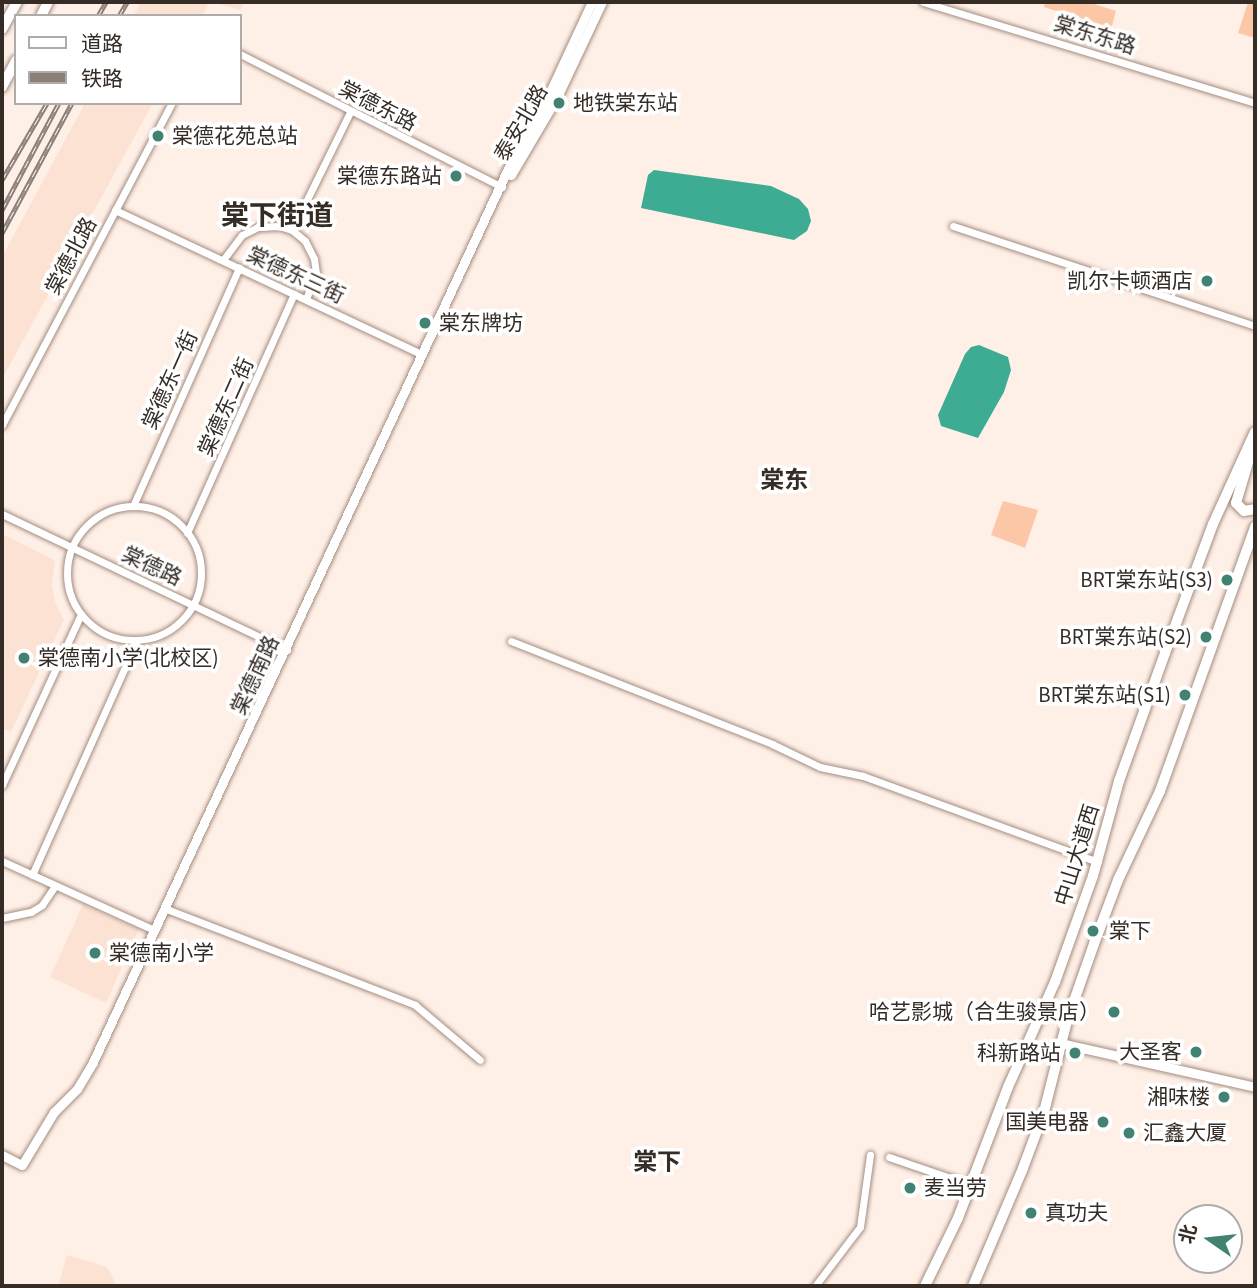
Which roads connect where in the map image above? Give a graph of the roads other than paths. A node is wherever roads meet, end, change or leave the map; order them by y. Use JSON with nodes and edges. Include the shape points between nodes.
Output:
{"nodes":[{"id":1,"x":17,"y":2,"type":"edge"},
{"id":2,"x":592,"y":2,"type":"edge"},
{"id":3,"x":602,"y":2,"type":"edge"},
{"id":4,"x":923,"y":2,"type":"edge"},
{"id":5,"x":2,"y":29,"type":"edge"},
{"id":6,"x":242,"y":55,"type":"edge"},
{"id":7,"x":14,"y":65,"type":"edge"},
{"id":8,"x":2,"y":87,"type":"edge"},
{"id":9,"x":1255,"y":103,"type":"edge"},
{"id":10,"x":171,"y":105,"type":"edge"},
{"id":11,"x":350,"y":112,"type":"junction"},
{"id":12,"x":502,"y":187,"type":"junction"},
{"id":13,"x":115,"y":210,"type":"junction"},
{"id":14,"x":953,"y":226,"type":"dead end"},
{"id":15,"x":292,"y":230,"type":"junction"},
{"id":16,"x":223,"y":260,"type":"junction"},
{"id":17,"x":239,"y":268,"type":"junction"},
{"id":18,"x":294,"y":294,"type":"junction"},
{"id":19,"x":306,"y":299,"type":"junction"},
{"id":20,"x":1255,"y":326,"type":"edge"},
{"id":21,"x":423,"y":355,"type":"junction"},
{"id":22,"x":2,"y":425,"type":"edge"},
{"id":23,"x":1255,"y":432,"type":"edge"},
{"id":24,"x":133,"y":506,"type":"junction"},
{"id":25,"x":1255,"y":509,"type":"edge"},
{"id":26,"x":2,"y":514,"type":"edge"},
{"id":27,"x":1255,"y":527,"type":"edge"},
{"id":28,"x":187,"y":533,"type":"junction"},
{"id":29,"x":73,"y":548,"type":"junction"},
{"id":30,"x":193,"y":605,"type":"junction"},
{"id":31,"x":81,"y":614,"type":"junction"},
{"id":32,"x":137,"y":640,"type":"junction"},
{"id":33,"x":511,"y":641,"type":"dead end"},
{"id":34,"x":287,"y":650,"type":"junction"},
{"id":35,"x":2,"y":785,"type":"edge"},
{"id":36,"x":2,"y":861,"type":"edge"},
{"id":37,"x":1098,"y":862,"type":"junction"},
{"id":38,"x":32,"y":875,"type":"junction"},
{"id":39,"x":55,"y":886,"type":"junction"},
{"id":40,"x":164,"y":908,"type":"junction"},
{"id":41,"x":2,"y":918,"type":"edge"},
{"id":42,"x":154,"y":930,"type":"junction"},
{"id":43,"x":1060,"y":1043,"type":"junction"},
{"id":44,"x":480,"y":1060,"type":"dead end"},
{"id":45,"x":1255,"y":1087,"type":"edge"},
{"id":46,"x":2,"y":1155,"type":"edge"},
{"id":47,"x":870,"y":1155,"type":"dead end"},
{"id":48,"x":889,"y":1157,"type":"dead end"},
{"id":49,"x":971,"y":1185,"type":"junction"},
{"id":50,"x":815,"y":1286,"type":"edge"},
{"id":51,"x":925,"y":1286,"type":"edge"},
{"id":52,"x":973,"y":1286,"type":"edge"}],
"edges":[{"from":1,"to":5,"type":"highway"},
{"from":2,"to":12,"type":"street","name":"泰安北路"},
{"from":3,"to":12,"type":"street","name":"泰安北路","via":[[554,104]]},
{"from":4,"to":9,"type":"street","name":"棠东东路"},
{"from":6,"to":11,"type":"street","name":"棠德东路"},
{"from":7,"to":8,"type":"highway"},
{"from":10,"to":13,"type":"street","name":"棠德北路"},
{"from":11,"to":12,"type":"street","name":"棠德东路"},
{"from":11,"to":15,"type":"street"},
{"from":12,"to":21,"type":"street","name":"棠德南路"},
{"from":13,"to":16,"type":"street","name":"棠德东三街"},
{"from":13,"to":22,"type":"street","name":"棠德北路"},
{"from":14,"to":20,"type":"street"},
{"from":15,"to":16,"type":"street","via":[[258,227],[242,235]]},
{"from":15,"to":19,"type":"street","via":[[305,241],[314,259],[316,274]]},
{"from":16,"to":17,"type":"street","name":"棠德东三街"},
{"from":17,"to":18,"type":"street","name":"棠德东三街"},
{"from":17,"to":24,"type":"street","name":"棠德东一街"},
{"from":18,"to":19,"type":"street","name":"棠德东三街"},
{"from":18,"to":28,"type":"street","name":"棠德东二街"},
{"from":19,"to":21,"type":"street","name":"棠德东三街"},
{"from":21,"to":34,"type":"street","name":"棠德南路"},
{"from":23,"to":25,"type":"highway","via":[[1236,503],[1244,511]]},
{"from":23,"to":37,"type":"highway","name":"中山大道西","via":[[1213,524],[1165,653],[1119,781]]},
{"from":24,"to":28,"type":"street","via":[[163,513]]},
{"from":24,"to":29,"type":"street","via":[[101,516],[84,530]]},
{"from":26,"to":29,"type":"street","name":"棠德路"},
{"from":27,"to":43,"type":"highway","name":"中山大道西","via":[[1160,791],[1110,900]]},
{"from":28,"to":30,"type":"street","via":[[200,563],[200,586]]},
{"from":29,"to":30,"type":"street","name":"棠德路"},
{"from":29,"to":31,"type":"street","via":[[69,583]]},
{"from":30,"to":32,"type":"street","via":[[169,630]]},
{"from":30,"to":34,"type":"street","name":"棠德路"},
{"from":31,"to":32,"type":"street","via":[[106,634]]},
{"from":31,"to":35,"type":"street"},
{"from":32,"to":38,"type":"street"},
{"from":33,"to":37,"type":"street","via":[[820,767],[875,780]]},
{"from":34,"to":40,"type":"street","name":"棠德南路"},
{"from":36,"to":38,"type":"street"},
{"from":37,"to":49,"type":"highway","name":"中山大道西","via":[[1055,982]]},
{"from":38,"to":39,"type":"street"},
{"from":39,"to":41,"type":"street","via":[[31,912]]},
{"from":39,"to":42,"type":"street"},
{"from":40,"to":42,"type":"street","name":"棠德南路"},
{"from":40,"to":44,"type":"street","via":[[415,1005]]},
{"from":42,"to":46,"type":"street","name":"棠德南路","via":[[87,1074],[54,1112],[22,1165]]},
{"from":43,"to":45,"type":"street"},
{"from":43,"to":52,"type":"highway","name":"中山大道西","via":[[1040,1121]]},
{"from":47,"to":50,"type":"street","via":[[860,1227]]},
{"from":48,"to":49,"type":"street"},
{"from":49,"to":51,"type":"highway","name":"中山大道西"}]}
